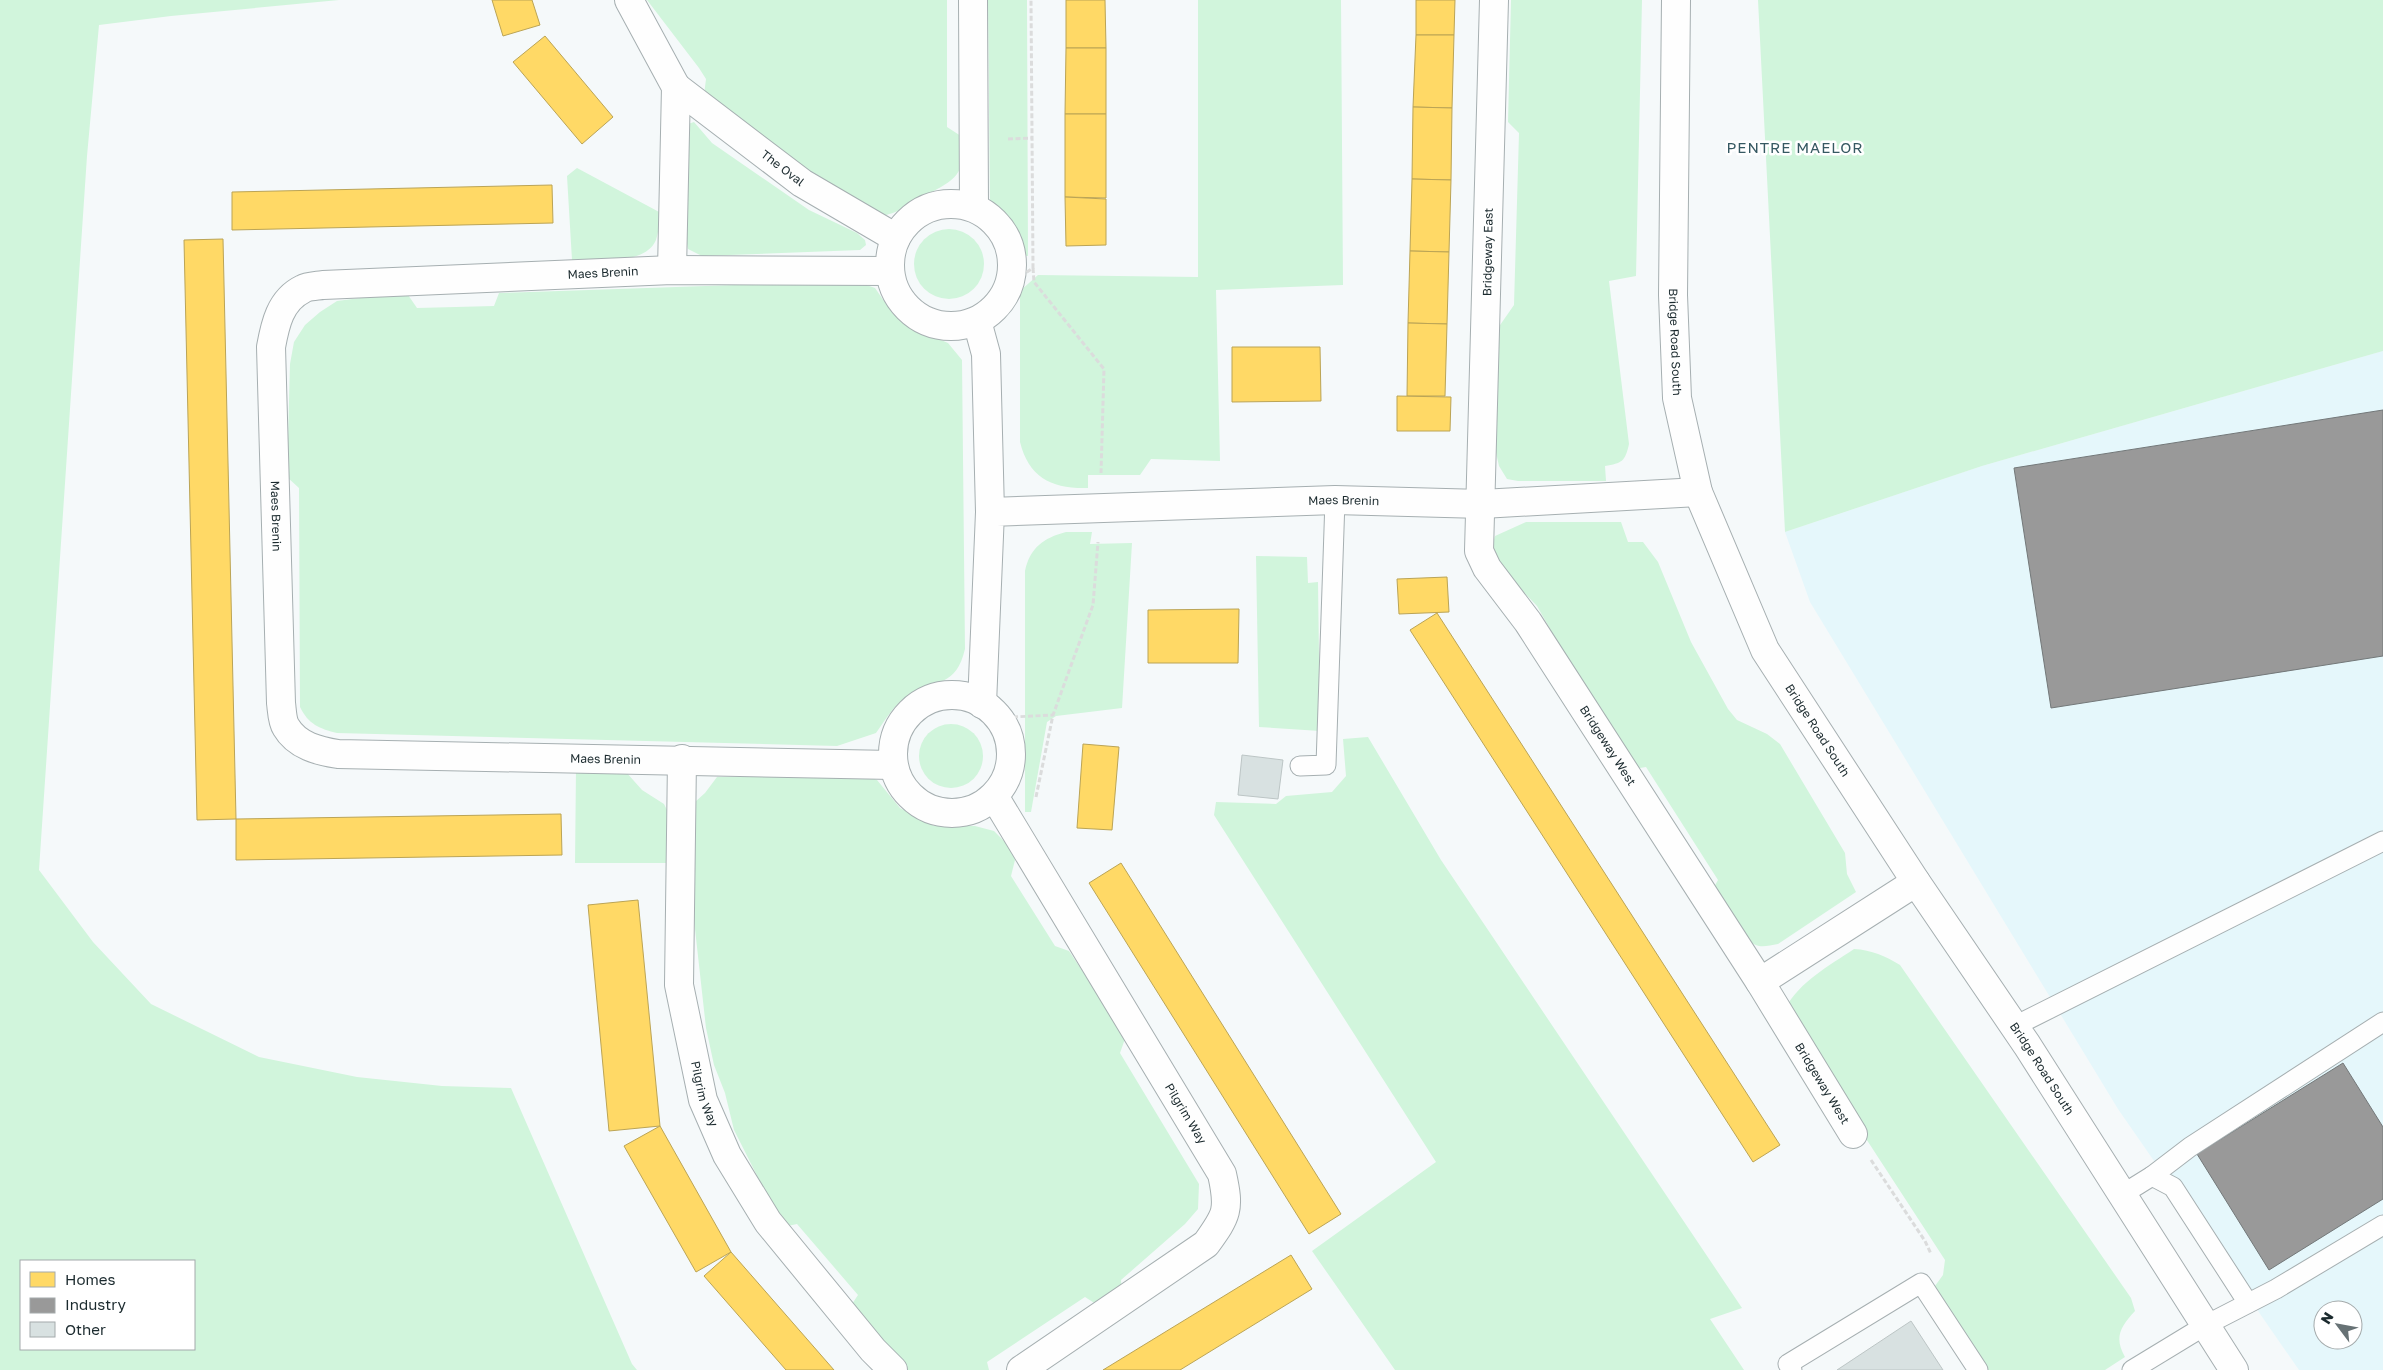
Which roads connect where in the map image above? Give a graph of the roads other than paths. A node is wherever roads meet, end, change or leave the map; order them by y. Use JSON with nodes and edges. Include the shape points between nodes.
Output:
{"nodes":[{"id":1,"x":629,"y":0,"type":"edge"},
{"id":2,"x":973,"y":0,"type":"edge"},
{"id":3,"x":1494,"y":0,"type":"edge"},
{"id":4,"x":1676,"y":0,"type":"edge"},
{"id":5,"x":676,"y":87,"type":"junction"},
{"id":6,"x":974,"y":207,"type":"junction"},
{"id":7,"x":896,"y":238,"type":"junction"},
{"id":8,"x":672,"y":270,"type":"junction"},
{"id":9,"x":890,"y":271,"type":"junction"},
{"id":10,"x":976,"y":321,"type":"junction"},
{"id":11,"x":1698,"y":492,"type":"junction"},
{"id":12,"x":1335,"y":500,"type":"junction"},
{"id":13,"x":1482,"y":504,"type":"junction"},
{"id":14,"x":990,"y":512,"type":"junction"},
{"id":15,"x":991,"y":711,"type":"junction"},
{"id":16,"x":682,"y":759,"type":"junction"},
{"id":17,"x":893,"y":765,"type":"junction"},
{"id":18,"x":1300,"y":766,"type":"dead end"},
{"id":19,"x":994,"y":796,"type":"junction"},
{"id":20,"x":2383,"y":841,"type":"edge"},
{"id":21,"x":1916,"y":882,"type":"junction"},
{"id":22,"x":1760,"y":982,"type":"junction"},
{"id":23,"x":2383,"y":1022,"type":"edge"},
{"id":24,"x":2015,"y":1026,"type":"junction"},
{"id":25,"x":1853,"y":1134,"type":"road end"},
{"id":26,"x":2152,"y":1176,"type":"junction"},
{"id":27,"x":2123,"y":1194,"type":"junction"},
{"id":28,"x":2383,"y":1225,"type":"edge"},
{"id":29,"x":2248,"y":1303,"type":"junction"},
{"id":30,"x":2206,"y":1325,"type":"junction"},
{"id":31,"x":893,"y":1370,"type":"edge"},
{"id":32,"x":1021,"y":1370,"type":"edge"},
{"id":33,"x":1792,"y":1370,"type":"edge"},
{"id":34,"x":1978,"y":1370,"type":"edge"},
{"id":35,"x":2132,"y":1370,"type":"edge"},
{"id":36,"x":2234,"y":1370,"type":"edge"}],
"edges":[{"from":1,"to":5,"type":"street","name":"The Oval"},
{"from":2,"to":6,"type":"street"},
{"from":3,"to":13,"type":"street","name":"Bridgeway East"},
{"from":4,"to":11,"type":"street","name":"Bridge Road South","via":[[1673,295],[1677,398]]},
{"from":5,"to":7,"type":"street","name":"The Oval","via":[[802,183]]},
{"from":5,"to":8,"type":"street","name":"The Oval"},
{"from":6,"to":7,"type":"street","via":[[953,203],[932,206],[913,216]]},
{"from":6,"to":10,"type":"street","via":[[992,218],[1005,235],[1012,255],[1012,277],[1005,295]]},
{"from":7,"to":9,"type":"street","via":[[890,252]]},
{"from":8,"to":9,"type":"street","name":"Maes Brenin"},
{"from":8,"to":16,"type":"street","name":"Maes Brenin","via":[[323,285],[303,289],[284,303],[275,325],[271,348],[280,703],[285,726],[296,739],[317,750],[338,754]]},
{"from":9,"to":10,"type":"street","via":[[895,290],[905,306],[920,319],[938,325],[958,326]]},
{"from":10,"to":14,"type":"street","via":[[986,354]]},
{"from":11,"to":13,"type":"street","name":"Maes Brenin"},
{"from":11,"to":21,"type":"street","name":"Bridge Road South","via":[[1765,650]]},
{"from":12,"to":13,"type":"street","name":"Maes Brenin"},
{"from":12,"to":14,"type":"street","name":"Maes Brenin"},
{"from":12,"to":18,"type":"lane","via":[[1326,765]]},
{"from":13,"to":22,"type":"street","name":"Bridgeway West","via":[[1479,551],[1486,568],[1528,622]]},
{"from":14,"to":15,"type":"street"},
{"from":15,"to":17,"type":"street","via":[[967,697],[950,695],[918,705],[897,731]]},
{"from":15,"to":19,"type":"street","via":[[1006,732],[1011,749],[1010,766]]},
{"from":16,"to":17,"type":"street","name":"Maes Brenin"},
{"from":16,"to":31,"type":"street","name":"Pilgrim Way","via":[[679,985],[703,1100],[728,1154],[768,1222]]},
{"from":17,"to":19,"type":"street","via":[[910,797],[943,813],[962,813],[979,807]]},
{"from":19,"to":32,"type":"street","name":"Pilgrim Way","via":[[1222,1174],[1228,1199],[1224,1219],[1206,1244]]},
{"from":20,"to":24,"type":"lane"},
{"from":21,"to":22,"type":"street"},
{"from":21,"to":24,"type":"street","name":"Bridge Road South"},
{"from":22,"to":25,"type":"street","name":"Bridgeway West"},
{"from":23,"to":26,"type":"lane"},
{"from":24,"to":27,"type":"street","name":"Bridge Road South"},
{"from":26,"to":27,"type":"lane"},
{"from":26,"to":29,"type":"lane","via":[[2173,1187]]},
{"from":27,"to":30,"type":"street","name":"Bridge Road South"},
{"from":28,"to":29,"type":"lane"},
{"from":29,"to":30,"type":"lane"},
{"from":30,"to":35,"type":"lane"},
{"from":30,"to":36,"type":"street","name":"Bridge Road South"},
{"from":33,"to":34,"type":"lane","via":[[1788,1364],[1922,1283]]}]}
